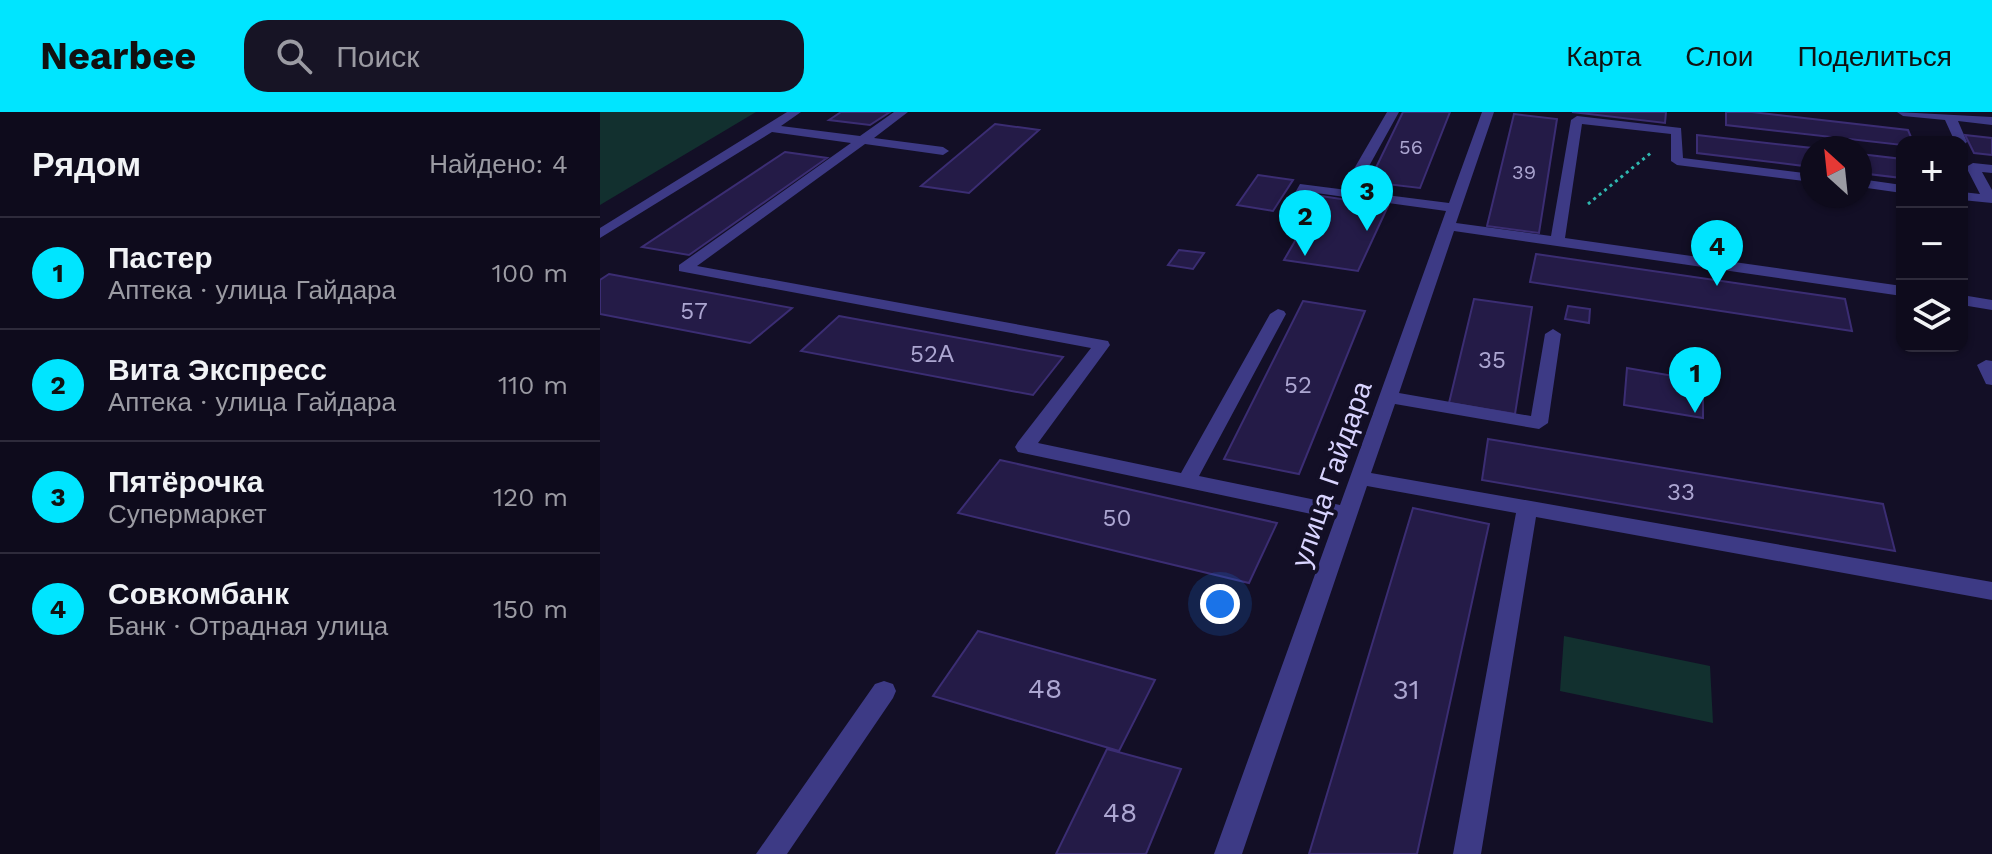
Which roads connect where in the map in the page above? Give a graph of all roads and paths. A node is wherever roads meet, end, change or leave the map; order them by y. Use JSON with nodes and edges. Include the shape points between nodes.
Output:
{"nodes":[{"id":1,"x":795,"y":112,"type":"edge"},
{"id":2,"x":902,"y":112,"type":"edge"},
{"id":3,"x":1393,"y":112,"type":"edge"},
{"id":4,"x":1488,"y":112,"type":"edge"},
{"id":5,"x":1903,"y":112,"type":"edge"},
{"id":6,"x":1950,"y":117,"type":"junction"},
{"id":7,"x":1992,"y":121,"type":"edge"},
{"id":8,"x":1678,"y":127,"type":"junction"},
{"id":9,"x":769,"y":128,"type":"junction"},
{"id":10,"x":1959,"y":136,"type":"edge"},
{"id":11,"x":862,"y":141,"type":"junction"},
{"id":12,"x":943,"y":151,"type":"dead end"},
{"id":13,"x":1968,"y":156,"type":"edge"},
{"id":14,"x":1973,"y":167,"type":"junction"},
{"id":15,"x":1992,"y":169,"type":"edge"},
{"id":16,"x":1358,"y":174,"type":"dead end"},
{"id":17,"x":1800,"y":176,"type":"edge"},
{"id":18,"x":1872,"y":185,"type":"edge"},
{"id":19,"x":1896,"y":188,"type":"edge"},
{"id":20,"x":1968,"y":197,"type":"edge"},
{"id":21,"x":1291,"y":212,"type":"dead end"},
{"id":22,"x":1451,"y":217,"type":"junction"},
{"id":23,"x":600,"y":234,"type":"edge"},
{"id":24,"x":1558,"y":234,"type":"junction"},
{"id":25,"x":1896,"y":290,"type":"edge"},
{"id":26,"x":1968,"y":301,"type":"edge"},
{"id":27,"x":1992,"y":305,"type":"edge"},
{"id":28,"x":1278,"y":314,"type":"dead end"},
{"id":29,"x":1553,"y":334,"type":"dead end"},
{"id":30,"x":1992,"y":366,"type":"edge"},
{"id":31,"x":1992,"y":380,"type":"edge"},
{"id":32,"x":1388,"y":397,"type":"junction"},
{"id":33,"x":1359,"y":478,"type":"junction"},
{"id":34,"x":1187,"y":480,"type":"junction"},
{"id":35,"x":1527,"y":508,"type":"junction"},
{"id":36,"x":1347,"y":514,"type":"junction"},
{"id":37,"x":1992,"y":591,"type":"edge"},
{"id":38,"x":884,"y":691,"type":"dead end"},
{"id":39,"x":770,"y":854,"type":"edge"},
{"id":40,"x":1228,"y":854,"type":"edge"},
{"id":41,"x":1467,"y":854,"type":"edge"}],
"edges":[{"from":1,"to":9,"type":"street"},
{"from":2,"to":11,"type":"street"},
{"from":3,"to":16,"type":"street"},
{"from":4,"to":22,"type":"street","name":"улица Гайдара"},
{"from":5,"to":6,"type":"street"},
{"from":6,"to":7,"type":"street"},
{"from":6,"to":10,"type":"street"},
{"from":8,"to":17,"type":"street","via":[[1677,161]]},
{"from":8,"to":24,"type":"path"},
{"from":8,"to":24,"type":"street","via":[[1577,120]]},
{"from":9,"to":11,"type":"street"},
{"from":9,"to":23,"type":"street"},
{"from":11,"to":12,"type":"street"},
{"from":11,"to":34,"type":"street","via":[[684,268],[1102,345],[1025,447]]},
{"from":13,"to":14,"type":"street"},
{"from":14,"to":15,"type":"street"},
{"from":14,"to":20,"type":"street","via":[[1990,199]]},
{"from":18,"to":19,"type":"street"},
{"from":21,"to":22,"type":"street","via":[[1305,187]]},
{"from":22,"to":24,"type":"street"},
{"from":22,"to":32,"type":"street","name":"улица Гайдара"},
{"from":24,"to":25,"type":"street"},
{"from":26,"to":27,"type":"street"},
{"from":28,"to":34,"type":"street"},
{"from":29,"to":32,"type":"street","via":[[1539,423]]},
{"from":30,"to":31,"type":"street","via":[[1986,365]]},
{"from":32,"to":33,"type":"street","name":"улица Гайдара"},
{"from":33,"to":35,"type":"street"},
{"from":33,"to":36,"type":"street","name":"улица Гайдара"},
{"from":34,"to":36,"type":"street"},
{"from":35,"to":37,"type":"street"},
{"from":35,"to":41,"type":"street"},
{"from":36,"to":40,"type":"street","name":"улица Гайдара"},
{"from":38,"to":39,"type":"street"}]}
